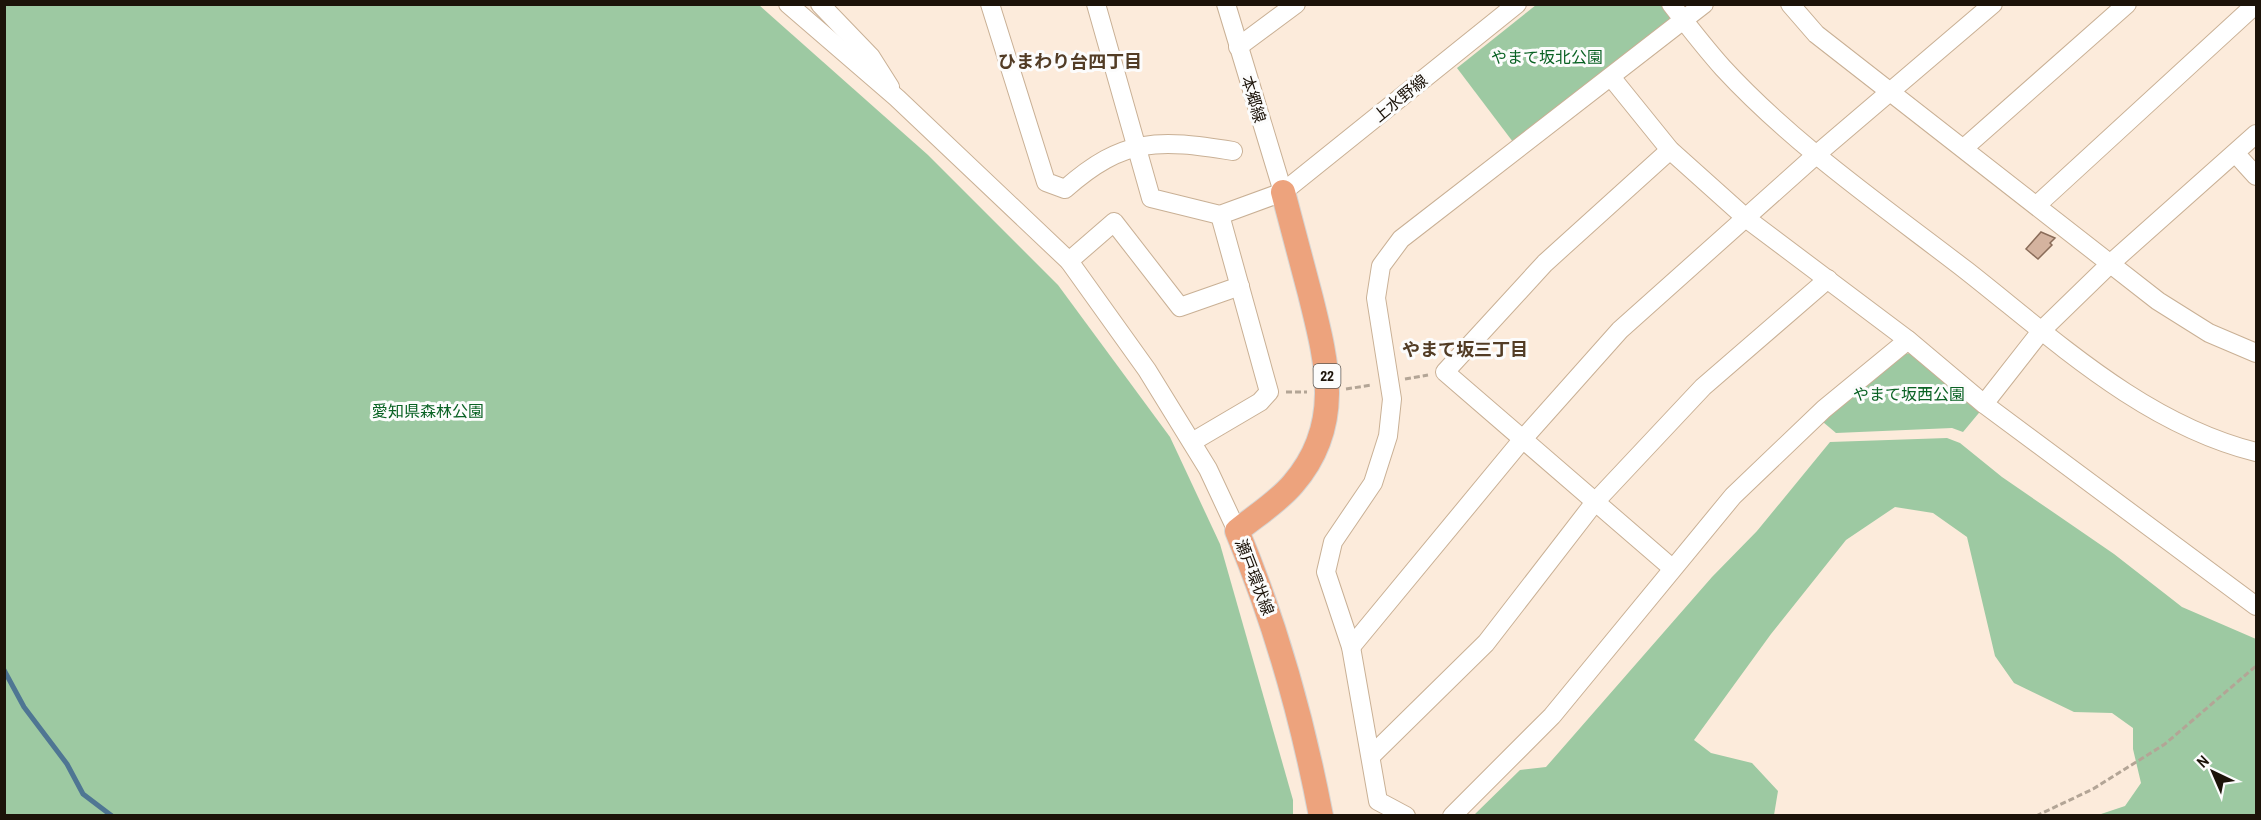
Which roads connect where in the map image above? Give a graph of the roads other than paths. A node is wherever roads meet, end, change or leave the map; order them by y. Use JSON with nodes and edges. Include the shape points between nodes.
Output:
{"nodes":[{"id":1,"x":788,"y":4,"type":"edge"},
{"id":2,"x":820,"y":4,"type":"edge"},
{"id":3,"x":990,"y":4,"type":"edge"},
{"id":4,"x":1096,"y":4,"type":"edge"},
{"id":5,"x":1226,"y":4,"type":"edge"},
{"id":6,"x":1296,"y":4,"type":"edge"},
{"id":7,"x":1517,"y":4,"type":"edge"},
{"id":8,"x":1671,"y":4,"type":"edge"},
{"id":9,"x":1704,"y":4,"type":"edge"},
{"id":10,"x":1790,"y":4,"type":"edge"},
{"id":11,"x":1993,"y":4,"type":"edge"},
{"id":12,"x":2127,"y":4,"type":"edge"},
{"id":13,"x":2256,"y":4,"type":"edge"},
{"id":14,"x":1683,"y":20,"type":"junction"},
{"id":15,"x":1238,"y":46,"type":"junction"},
{"id":16,"x":1611,"y":76,"type":"junction"},
{"id":17,"x":1891,"y":92,"type":"junction"},
{"id":18,"x":897,"y":98,"type":"junction"},
{"id":19,"x":2256,"y":134,"type":"edge"},
{"id":20,"x":1136,"y":146,"type":"junction"},
{"id":21,"x":1964,"y":148,"type":"junction"},
{"id":22,"x":1670,"y":150,"type":"junction"},
{"id":23,"x":1233,"y":151,"type":"dead end"},
{"id":24,"x":1817,"y":154,"type":"junction"},
{"id":25,"x":2236,"y":154,"type":"junction"},
{"id":26,"x":2256,"y":176,"type":"edge"},
{"id":27,"x":1283,"y":192,"type":"junction"},
{"id":28,"x":2037,"y":205,"type":"junction"},
{"id":29,"x":1220,"y":215,"type":"junction"},
{"id":30,"x":1747,"y":219,"type":"junction"},
{"id":31,"x":1068,"y":261,"type":"junction"},
{"id":32,"x":2111,"y":263,"type":"junction"},
{"id":33,"x":1828,"y":279,"type":"junction"},
{"id":34,"x":1240,"y":286,"type":"junction"},
{"id":35,"x":2042,"y":330,"type":"junction"},
{"id":36,"x":1908,"y":340,"type":"junction"},
{"id":37,"x":2256,"y":353,"type":"edge"},
{"id":38,"x":1984,"y":404,"type":"junction"},
{"id":39,"x":1522,"y":440,"type":"junction"},
{"id":40,"x":1192,"y":442,"type":"junction"},
{"id":41,"x":2256,"y":452,"type":"edge"},
{"id":42,"x":1595,"y":502,"type":"junction"},
{"id":43,"x":1237,"y":531,"type":"junction"},
{"id":44,"x":1672,"y":568,"type":"junction"},
{"id":45,"x":2256,"y":606,"type":"edge"},
{"id":46,"x":1351,"y":647,"type":"junction"},
{"id":47,"x":1372,"y":755,"type":"junction"},
{"id":48,"x":1321,"y":816,"type":"edge"},
{"id":49,"x":1406,"y":816,"type":"edge"},
{"id":50,"x":1452,"y":816,"type":"edge"}],
"edges":[{"from":1,"to":18,"type":"street"},
{"from":2,"to":18,"type":"street","via":[[871,57]]},
{"from":3,"to":20,"type":"street","via":[[1046,182],[1065,189],[1090,167]]},
{"from":4,"to":20,"type":"street"},
{"from":5,"to":15,"type":"street","name":"本郷線"},
{"from":6,"to":15,"type":"street"},
{"from":7,"to":27,"type":"street","name":"上水野線"},
{"from":8,"to":14,"type":"street"},
{"from":9,"to":14,"type":"street"},
{"from":10,"to":17,"type":"street","via":[[1816,34]]},
{"from":11,"to":17,"type":"street"},
{"from":12,"to":21,"type":"street"},
{"from":13,"to":28,"type":"street"},
{"from":14,"to":16,"type":"street"},
{"from":14,"to":24,"type":"street","via":[[1723,68]]},
{"from":15,"to":27,"type":"street","name":"本郷線"},
{"from":16,"to":22,"type":"street"},
{"from":16,"to":46,"type":"street","via":[[1401,239],[1381,266],[1376,298],[1392,399],[1388,436],[1373,483],[1333,542],[1326,572]]},
{"from":17,"to":21,"type":"street"},
{"from":17,"to":24,"type":"street"},
{"from":18,"to":31,"type":"street"},
{"from":19,"to":25,"type":"street"},
{"from":20,"to":23,"type":"street","via":[[1182,143]]},
{"from":20,"to":29,"type":"street","via":[[1151,198]]},
{"from":21,"to":28,"type":"street"},
{"from":22,"to":30,"type":"street"},
{"from":22,"to":39,"type":"street","via":[[1545,263],[1445,372]]},
{"from":24,"to":30,"type":"street"},
{"from":24,"to":35,"type":"street"},
{"from":25,"to":26,"type":"street"},
{"from":25,"to":32,"type":"street"},
{"from":27,"to":29,"type":"street","name":"上水野線"},
{"from":27,"to":43,"type":"main road","name":"瀬戸環状線","number":"22","via":[[1326,356],[1326,420],[1315,451],[1293,485]]},
{"from":28,"to":32,"type":"street"},
{"from":29,"to":34,"type":"street"},
{"from":30,"to":33,"type":"street"},
{"from":30,"to":39,"type":"street","via":[[1620,330]]},
{"from":31,"to":34,"type":"street","via":[[1114,222],[1180,307]]},
{"from":31,"to":40,"type":"street","via":[[1147,370]]},
{"from":32,"to":35,"type":"street"},
{"from":32,"to":37,"type":"street","via":[[2158,302],[2209,333]]},
{"from":33,"to":36,"type":"street"},
{"from":33,"to":42,"type":"street","via":[[1703,387]]},
{"from":34,"to":40,"type":"street","via":[[1269,392],[1260,402]]},
{"from":35,"to":38,"type":"street"},
{"from":35,"to":41,"type":"street","via":[[2130,396],[2182,427]]},
{"from":36,"to":38,"type":"street"},
{"from":36,"to":44,"type":"street","via":[[1824,409],[1734,496]]},
{"from":38,"to":45,"type":"street"},
{"from":39,"to":42,"type":"street"},
{"from":39,"to":46,"type":"street"},
{"from":40,"to":43,"type":"street"},
{"from":42,"to":44,"type":"street"},
{"from":42,"to":47,"type":"street","via":[[1486,643]]},
{"from":43,"to":48,"type":"main road","name":"瀬戸環状線","via":[[1260,586],[1299,707]]},
{"from":44,"to":50,"type":"street","via":[[1552,716]]},
{"from":46,"to":47,"type":"street"},
{"from":47,"to":49,"type":"street","via":[[1378,801]]}]}
